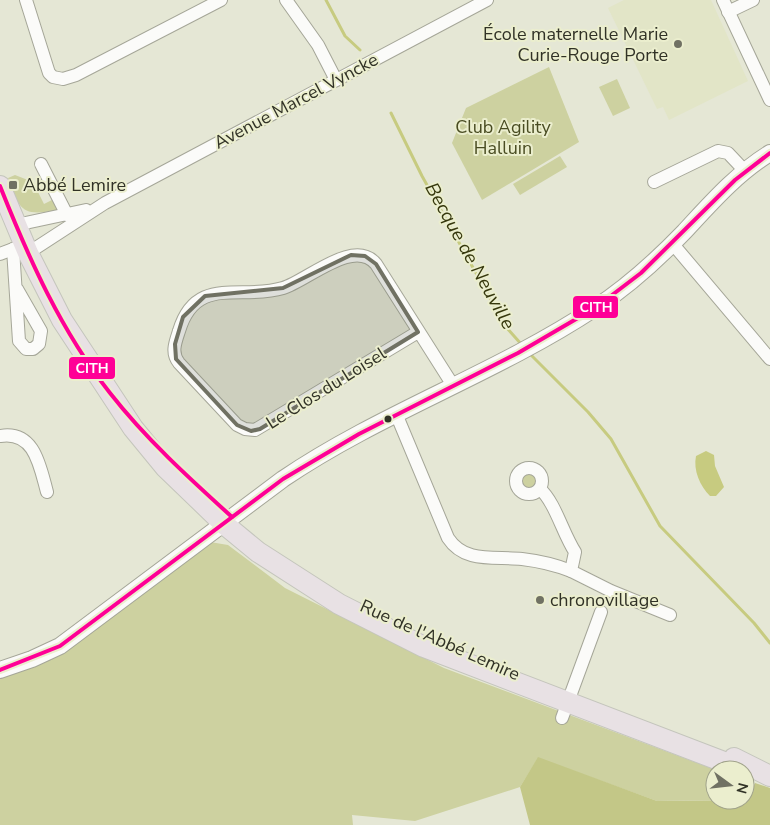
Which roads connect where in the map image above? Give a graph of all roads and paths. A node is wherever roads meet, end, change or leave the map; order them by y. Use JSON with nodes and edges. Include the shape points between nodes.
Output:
{"nodes":[{"id":1,"x":26,"y":0,"type":"edge"},
{"id":2,"x":221,"y":0,"type":"edge"},
{"id":3,"x":286,"y":0,"type":"edge"},
{"id":4,"x":487,"y":0,"type":"edge"},
{"id":5,"x":723,"y":0,"type":"edge"},
{"id":6,"x":753,"y":0,"type":"edge"},
{"id":7,"x":728,"y":12,"type":"junction"},
{"id":8,"x":336,"y":80,"type":"junction"},
{"id":9,"x":770,"y":100,"type":"edge"},
{"id":10,"x":770,"y":153,"type":"edge"},
{"id":11,"x":41,"y":164,"type":"dead end"},
{"id":12,"x":744,"y":170,"type":"junction"},
{"id":13,"x":654,"y":182,"type":"dead end"},
{"id":14,"x":0,"y":186,"type":"edge"},
{"id":15,"x":105,"y":202,"type":"junction"},
{"id":16,"x":67,"y":215,"type":"junction"},
{"id":17,"x":16,"y":225,"type":"junction"},
{"id":18,"x":672,"y":243,"type":"junction"},
{"id":19,"x":22,"y":249,"type":"junction"},
{"id":20,"x":0,"y":254,"type":"edge"},
{"id":21,"x":17,"y":289,"type":"dead end"},
{"id":22,"x":418,"y":332,"type":"junction"},
{"id":23,"x":770,"y":359,"type":"edge"},
{"id":24,"x":454,"y":387,"type":"junction"},
{"id":25,"x":397,"y":416,"type":"junction"},
{"id":26,"x":0,"y":436,"type":"edge"},
{"id":27,"x":540,"y":489,"type":"dead end"},
{"id":28,"x":47,"y":492,"type":"dead end"},
{"id":29,"x":228,"y":520,"type":"junction"},
{"id":30,"x":572,"y":571,"type":"junction"},
{"id":31,"x":601,"y":612,"type":"dead end"},
{"id":32,"x":670,"y":614,"type":"dead end"},
{"id":33,"x":0,"y":670,"type":"edge"},
{"id":34,"x":567,"y":706,"type":"junction"},
{"id":35,"x":717,"y":760,"type":"edge"},
{"id":36,"x":755,"y":773,"type":"edge"},
{"id":37,"x":770,"y":777,"type":"edge"}],
"edges":[{"from":1,"to":2,"type":"street","via":[[49,73],[63,79]]},
{"from":3,"to":8,"type":"street","via":[[318,44]]},
{"from":4,"to":8,"type":"street","name":"Avenue Marcel Vyncke"},
{"from":5,"to":7,"type":"street"},
{"from":6,"to":7,"type":"street"},
{"from":7,"to":9,"type":"street"},
{"from":8,"to":15,"type":"street","name":"Avenue Marcel Vyncke"},
{"from":10,"to":12,"type":"street"},
{"from":11,"to":16,"type":"street"},
{"from":12,"to":13,"type":"street","via":[[728,153],[718,151]]},
{"from":12,"to":18,"type":"street"},
{"from":14,"to":17,"type":"main road","name":"Rue de l'Abbé Lemire"},
{"from":15,"to":16,"type":"street","name":"Avenue Marcel Vyncke"},
{"from":15,"to":19,"type":"street","name":"Avenue Marcel Vyncke"},
{"from":16,"to":17,"type":"street","name":"Avenue Marcel Vyncke"},
{"from":17,"to":19,"type":"main road","name":"Rue de l'Abbé Lemire"},
{"from":18,"to":23,"type":"street"},
{"from":18,"to":24,"type":"street","via":[[610,298]]},
{"from":19,"to":20,"type":"street","name":"Avenue Marcel Vyncke"},
{"from":19,"to":21,"type":"street"},
{"from":19,"to":29,"type":"main road","name":"Rue de l'Abbé Lemire","via":[[66,327],[111,394]]},
{"from":22,"to":22,"type":"street","name":"Le Clos du Loisel","via":[[376,264],[369,257],[356,254],[283,288],[205,296],[186,312],[174,353],[179,364],[237,425],[245,430],[255,430]]},
{"from":22,"to":24,"type":"street","name":"Le Clos du Loisel"},
{"from":24,"to":25,"type":"street"},
{"from":25,"to":29,"type":"street","via":[[321,454]]},
{"from":25,"to":30,"type":"street","via":[[454,546],[464,554],[476,557],[532,560]]},
{"from":26,"to":28,"type":"street","via":[[16,437],[30,445],[36,454]]},
{"from":27,"to":30,"type":"street","via":[[548,497],[575,552]]},
{"from":29,"to":33,"type":"street","via":[[60,646]]},
{"from":29,"to":34,"type":"main road","name":"Rue de l'Abbé Lemire","via":[[294,567],[379,616]]},
{"from":30,"to":32,"type":"street"},
{"from":31,"to":34,"type":"street"},
{"from":34,"to":35,"type":"main road","name":"Rue de l'Abbé Lemire"},
{"from":34,"to":37,"type":"main road","name":"Rue de l'Abbé Lemire","via":[[722,752]]},
{"from":36,"to":37,"type":"main road","name":"Rue de l'Abbé Lemire"}]}
